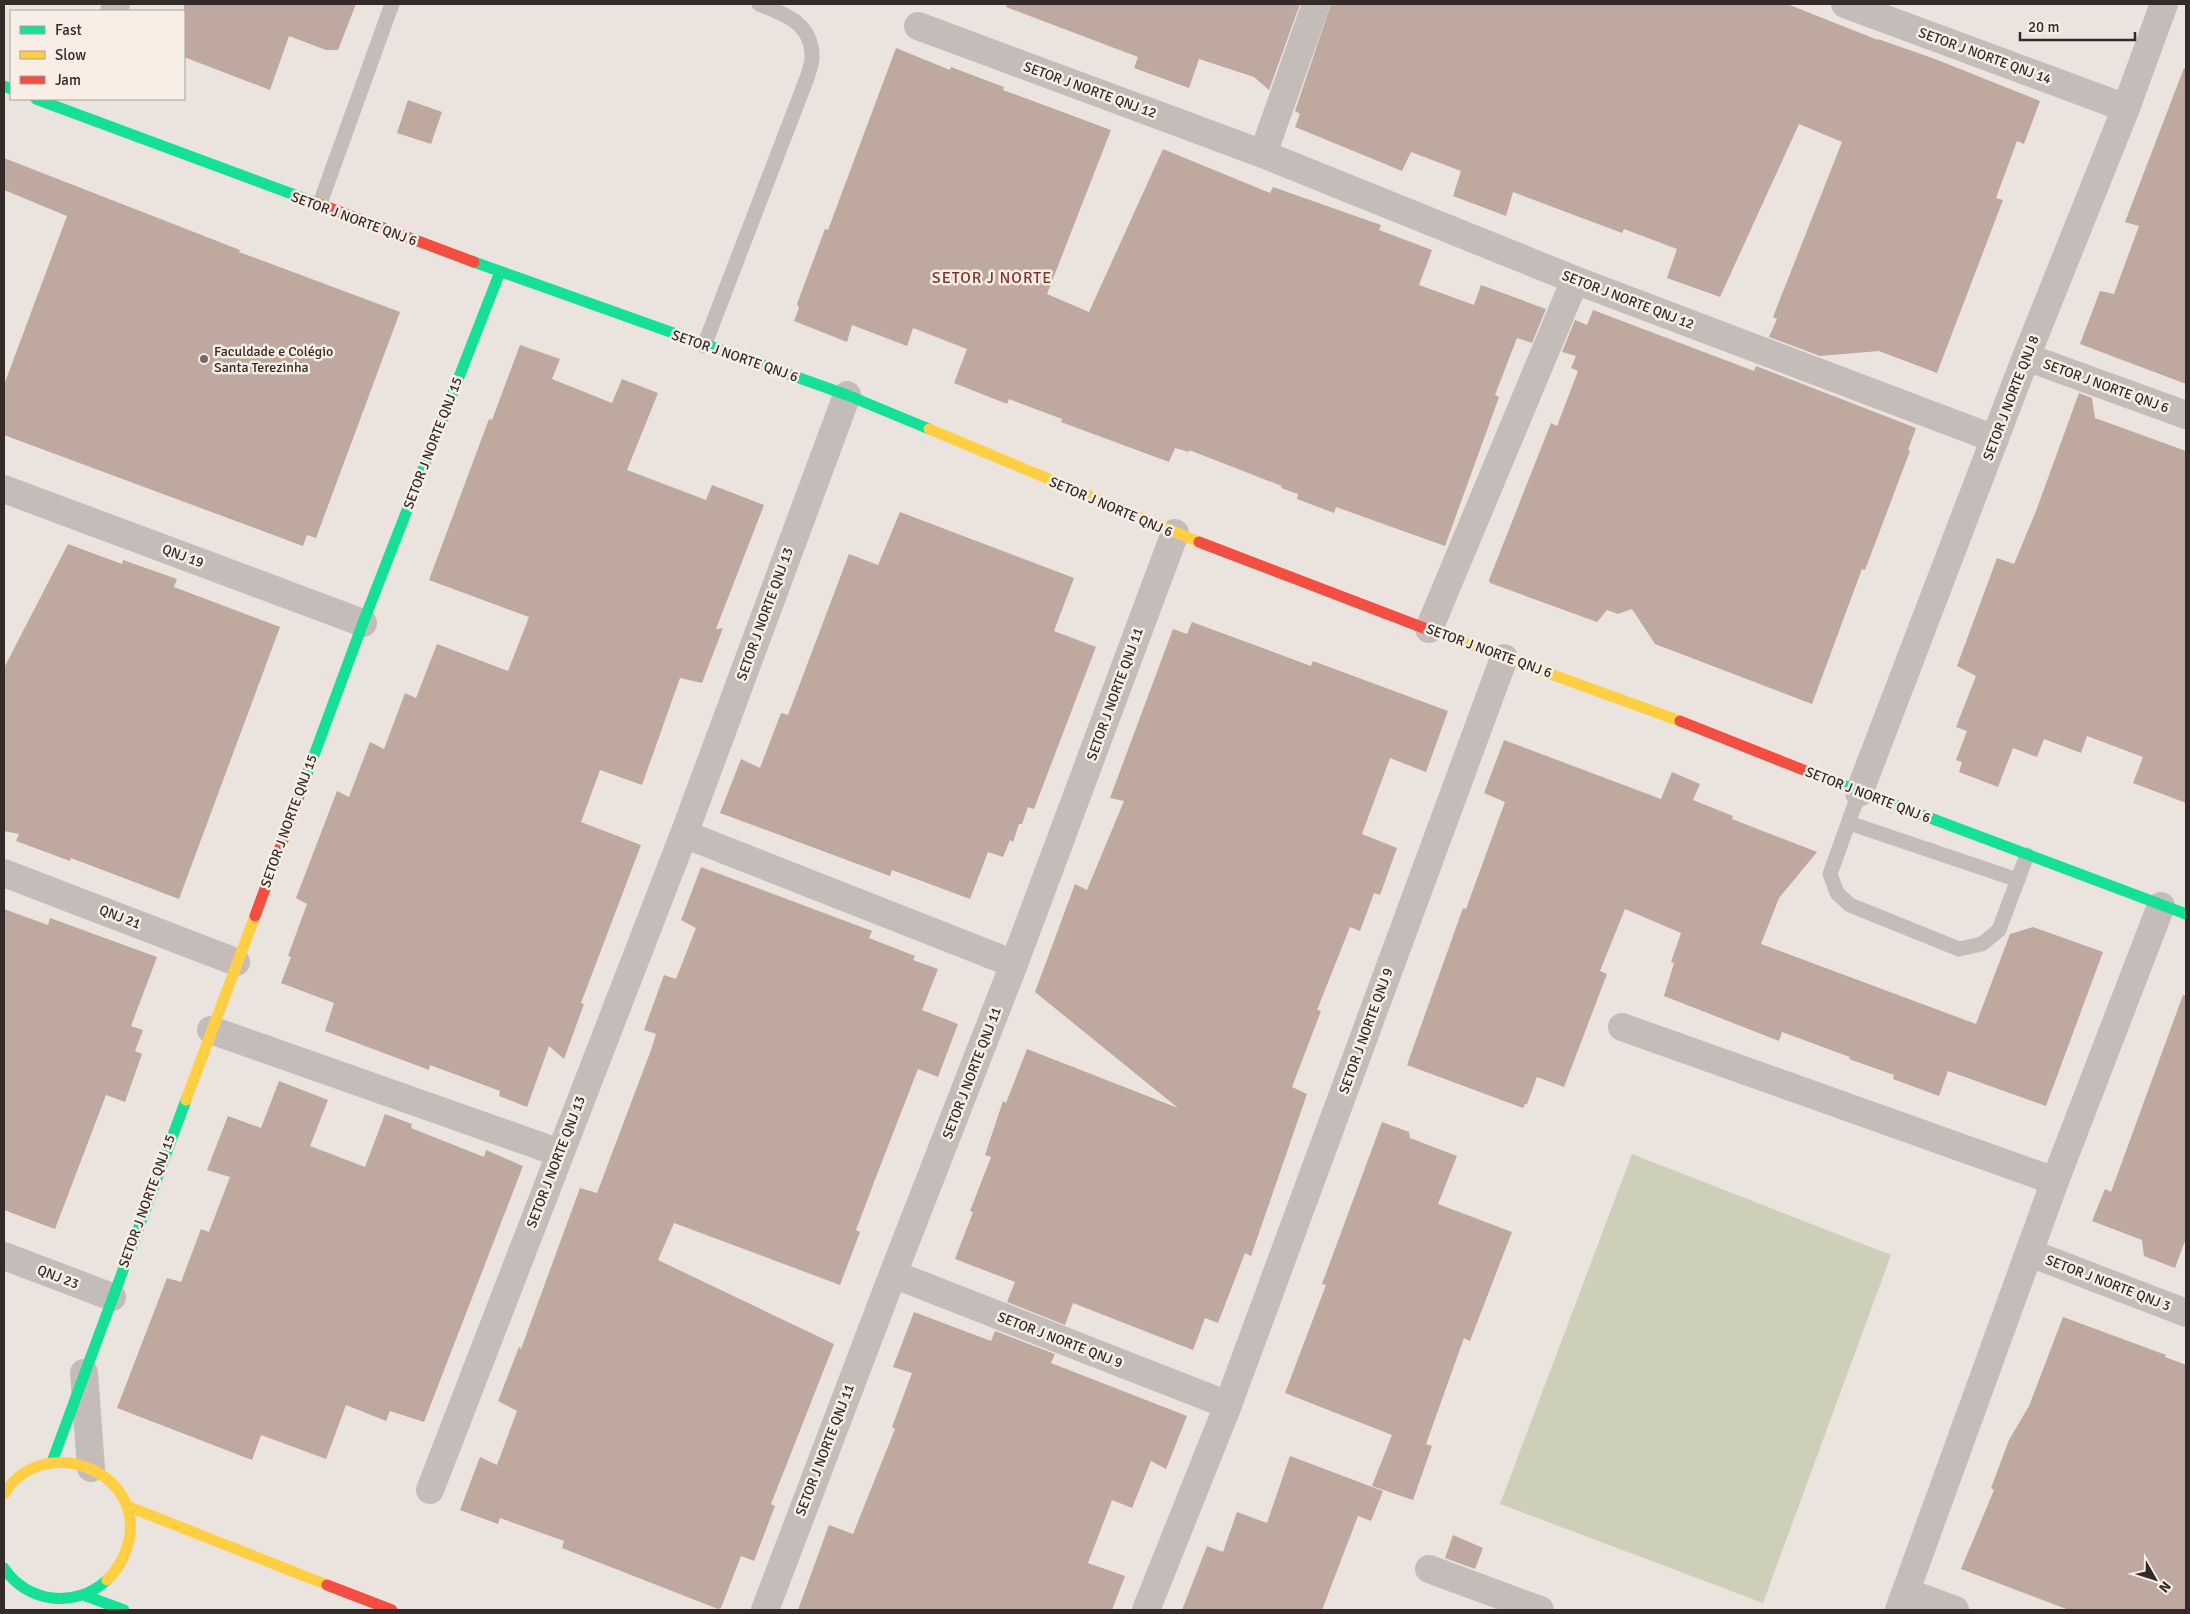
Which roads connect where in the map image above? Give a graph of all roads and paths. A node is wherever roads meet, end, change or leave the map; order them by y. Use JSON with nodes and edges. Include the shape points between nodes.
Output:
{"nodes":[{"id":1,"x":392,"y":4,"type":"edge"},
{"id":2,"x":759,"y":4,"type":"edge"},
{"id":3,"x":1316,"y":4,"type":"edge"},
{"id":4,"x":1844,"y":4,"type":"edge"},
{"id":5,"x":2164,"y":4,"type":"edge"},
{"id":6,"x":918,"y":26,"type":"dead end"},
{"id":7,"x":42,"y":100,"type":"edge"},
{"id":8,"x":79,"y":106,"type":"edge"},
{"id":9,"x":2126,"y":108,"type":"junction"},
{"id":10,"x":1262,"y":154,"type":"junction"},
{"id":11,"x":319,"y":206,"type":"junction"},
{"id":12,"x":500,"y":272,"type":"junction"},
{"id":13,"x":1575,"y":280,"type":"junction"},
{"id":14,"x":704,"y":346,"type":"junction"},
{"id":15,"x":2026,"y":357,"type":"junction"},
{"id":16,"x":847,"y":395,"type":"junction"},
{"id":17,"x":2186,"y":415,"type":"edge"},
{"id":18,"x":1995,"y":439,"type":"junction"},
{"id":19,"x":4,"y":489,"type":"edge"},
{"id":20,"x":1174,"y":533,"type":"junction"},
{"id":21,"x":363,"y":623,"type":"junction"},
{"id":22,"x":1430,"y":629,"type":"junction"},
{"id":23,"x":1504,"y":658,"type":"junction"},
{"id":24,"x":1859,"y":793,"type":"junction"},
{"id":25,"x":1848,"y":823,"type":"junction"},
{"id":26,"x":684,"y":834,"type":"junction"},
{"id":27,"x":2028,"y":855,"type":"junction"},
{"id":28,"x":4,"y":873,"type":"edge"},
{"id":29,"x":2018,"y":880,"type":"junction"},
{"id":30,"x":2174,"y":910,"type":"edge"},
{"id":31,"x":236,"y":962,"type":"junction"},
{"id":32,"x":1014,"y":964,"type":"junction"},
{"id":33,"x":1622,"y":1027,"type":"dead end"},
{"id":34,"x":211,"y":1030,"type":"junction"},
{"id":35,"x":560,"y":1152,"type":"junction"},
{"id":36,"x":2055,"y":1181,"type":"junction"},
{"id":37,"x":2030,"y":1253,"type":"junction"},
{"id":38,"x":4,"y":1256,"type":"edge"},
{"id":39,"x":892,"y":1274,"type":"junction"},
{"id":40,"x":112,"y":1297,"type":"junction"},
{"id":41,"x":2186,"y":1314,"type":"edge"},
{"id":42,"x":84,"y":1373,"type":"junction"},
{"id":43,"x":1228,"y":1405,"type":"junction"},
{"id":44,"x":52,"y":1462,"type":"junction"},
{"id":45,"x":91,"y":1468,"type":"junction"},
{"id":46,"x":5,"y":1490,"type":"edge"},
{"id":47,"x":430,"y":1490,"type":"dead end"},
{"id":48,"x":127,"y":1506,"type":"junction"},
{"id":49,"x":4,"y":1568,"type":"edge"},
{"id":50,"x":1430,"y":1569,"type":"dead end"},
{"id":51,"x":86,"y":1596,"type":"junction"},
{"id":52,"x":1902,"y":1601,"type":"edge"},
{"id":53,"x":124,"y":1610,"type":"edge"},
{"id":54,"x":391,"y":1610,"type":"edge"},
{"id":55,"x":764,"y":1610,"type":"edge"},
{"id":56,"x":1146,"y":1610,"type":"edge"},
{"id":57,"x":1540,"y":1610,"type":"edge"},
{"id":58,"x":1955,"y":1610,"type":"edge"}],
"edges":[{"from":1,"to":11,"type":"lane"},
{"from":2,"to":14,"type":"lane","via":[[791,16],[808,36],[812,56],[807,78]]},
{"from":3,"to":10,"type":"street"},
{"from":4,"to":9,"type":"street","name":"SETOR J NORTE QNJ 14"},
{"from":5,"to":9,"type":"street","name":"SETOR J NORTE QNJ 8"},
{"from":6,"to":10,"type":"street","name":"SETOR J NORTE QNJ 12"},
{"from":7,"to":8,"type":"main road","name":"SETOR J NORTE QNJ 6"},
{"from":8,"to":11,"type":"main road","name":"SETOR J NORTE QNJ 6"},
{"from":9,"to":15,"type":"street","name":"SETOR J NORTE QNJ 8"},
{"from":10,"to":13,"type":"street","name":"SETOR J NORTE QNJ 12"},
{"from":11,"to":12,"type":"main road","name":"SETOR J NORTE QNJ 6"},
{"from":12,"to":14,"type":"main road","name":"SETOR J NORTE QNJ 6"},
{"from":12,"to":21,"type":"main road","name":"SETOR J NORTE QNJ 15"},
{"from":13,"to":18,"type":"street","name":"SETOR J NORTE QNJ 12"},
{"from":13,"to":22,"type":"street"},
{"from":14,"to":16,"type":"main road","name":"SETOR J NORTE QNJ 6"},
{"from":15,"to":17,"type":"street","name":"SETOR J NORTE QNJ 6"},
{"from":15,"to":18,"type":"street","name":"SETOR J NORTE QNJ 8"},
{"from":16,"to":20,"type":"main road","name":"SETOR J NORTE QNJ 6"},
{"from":16,"to":26,"type":"street","name":"SETOR J NORTE QNJ 13"},
{"from":18,"to":24,"type":"street","name":"SETOR J NORTE QNJ 8"},
{"from":19,"to":21,"type":"street","name":"QNJ 19"},
{"from":20,"to":22,"type":"main road","name":"SETOR J NORTE QNJ 6"},
{"from":20,"to":32,"type":"street","name":"SETOR J NORTE QNJ 11"},
{"from":21,"to":31,"type":"main road","name":"SETOR J NORTE QNJ 15"},
{"from":22,"to":23,"type":"main road","name":"SETOR J NORTE QNJ 6"},
{"from":23,"to":24,"type":"main road","name":"SETOR J NORTE QNJ 6","via":[[1715,733]]},
{"from":23,"to":43,"type":"street","name":"SETOR J NORTE QNJ 9"},
{"from":24,"to":25,"type":"lane"},
{"from":24,"to":27,"type":"main road","name":"SETOR J NORTE QNJ 6"},
{"from":25,"to":29,"type":"lane"},
{"from":25,"to":29,"type":"lane","via":[[1830,874],[1837,893],[1850,905],[1959,949],[1982,944],[1999,930]]},
{"from":26,"to":32,"type":"street"},
{"from":26,"to":35,"type":"street","name":"SETOR J NORTE QNJ 13"},
{"from":27,"to":29,"type":"lane"},
{"from":27,"to":30,"type":"main road","name":"SETOR J NORTE QNJ 6"},
{"from":28,"to":31,"type":"street","name":"QNJ 21"},
{"from":30,"to":36,"type":"street"},
{"from":31,"to":34,"type":"main road","name":"SETOR J NORTE QNJ 15"},
{"from":32,"to":39,"type":"street","name":"SETOR J NORTE QNJ 11"},
{"from":33,"to":36,"type":"street"},
{"from":34,"to":35,"type":"street"},
{"from":34,"to":40,"type":"main road","name":"SETOR J NORTE QNJ 15"},
{"from":35,"to":47,"type":"street","name":"SETOR J NORTE QNJ 13"},
{"from":36,"to":37,"type":"street"},
{"from":37,"to":41,"type":"street","name":"SETOR J NORTE QNJ 3"},
{"from":37,"to":52,"type":"street"},
{"from":38,"to":40,"type":"street","name":"QNJ 23"},
{"from":39,"to":43,"type":"street","name":"SETOR J NORTE QNJ 9"},
{"from":39,"to":55,"type":"street","name":"SETOR J NORTE QNJ 11"},
{"from":40,"to":42,"type":"main road","name":"SETOR J NORTE QNJ 15"},
{"from":42,"to":44,"type":"main road","name":"SETOR J NORTE QNJ 15"},
{"from":42,"to":45,"type":"street"},
{"from":43,"to":56,"type":"street","name":"SETOR J NORTE QNJ 9"},
{"from":44,"to":45,"type":"main road","via":[[72,1462]]},
{"from":44,"to":46,"type":"main road","via":[[27,1470]]},
{"from":45,"to":48,"type":"main road","via":[[108,1478]]},
{"from":48,"to":51,"type":"main road","via":[[131,1528],[120,1570]]},
{"from":48,"to":54,"type":"main road"},
{"from":49,"to":51,"type":"main road","via":[[24,1590],[44,1598],[65,1600]]},
{"from":50,"to":57,"type":"street"},
{"from":51,"to":53,"type":"main road"},
{"from":52,"to":58,"type":"street"}]}
